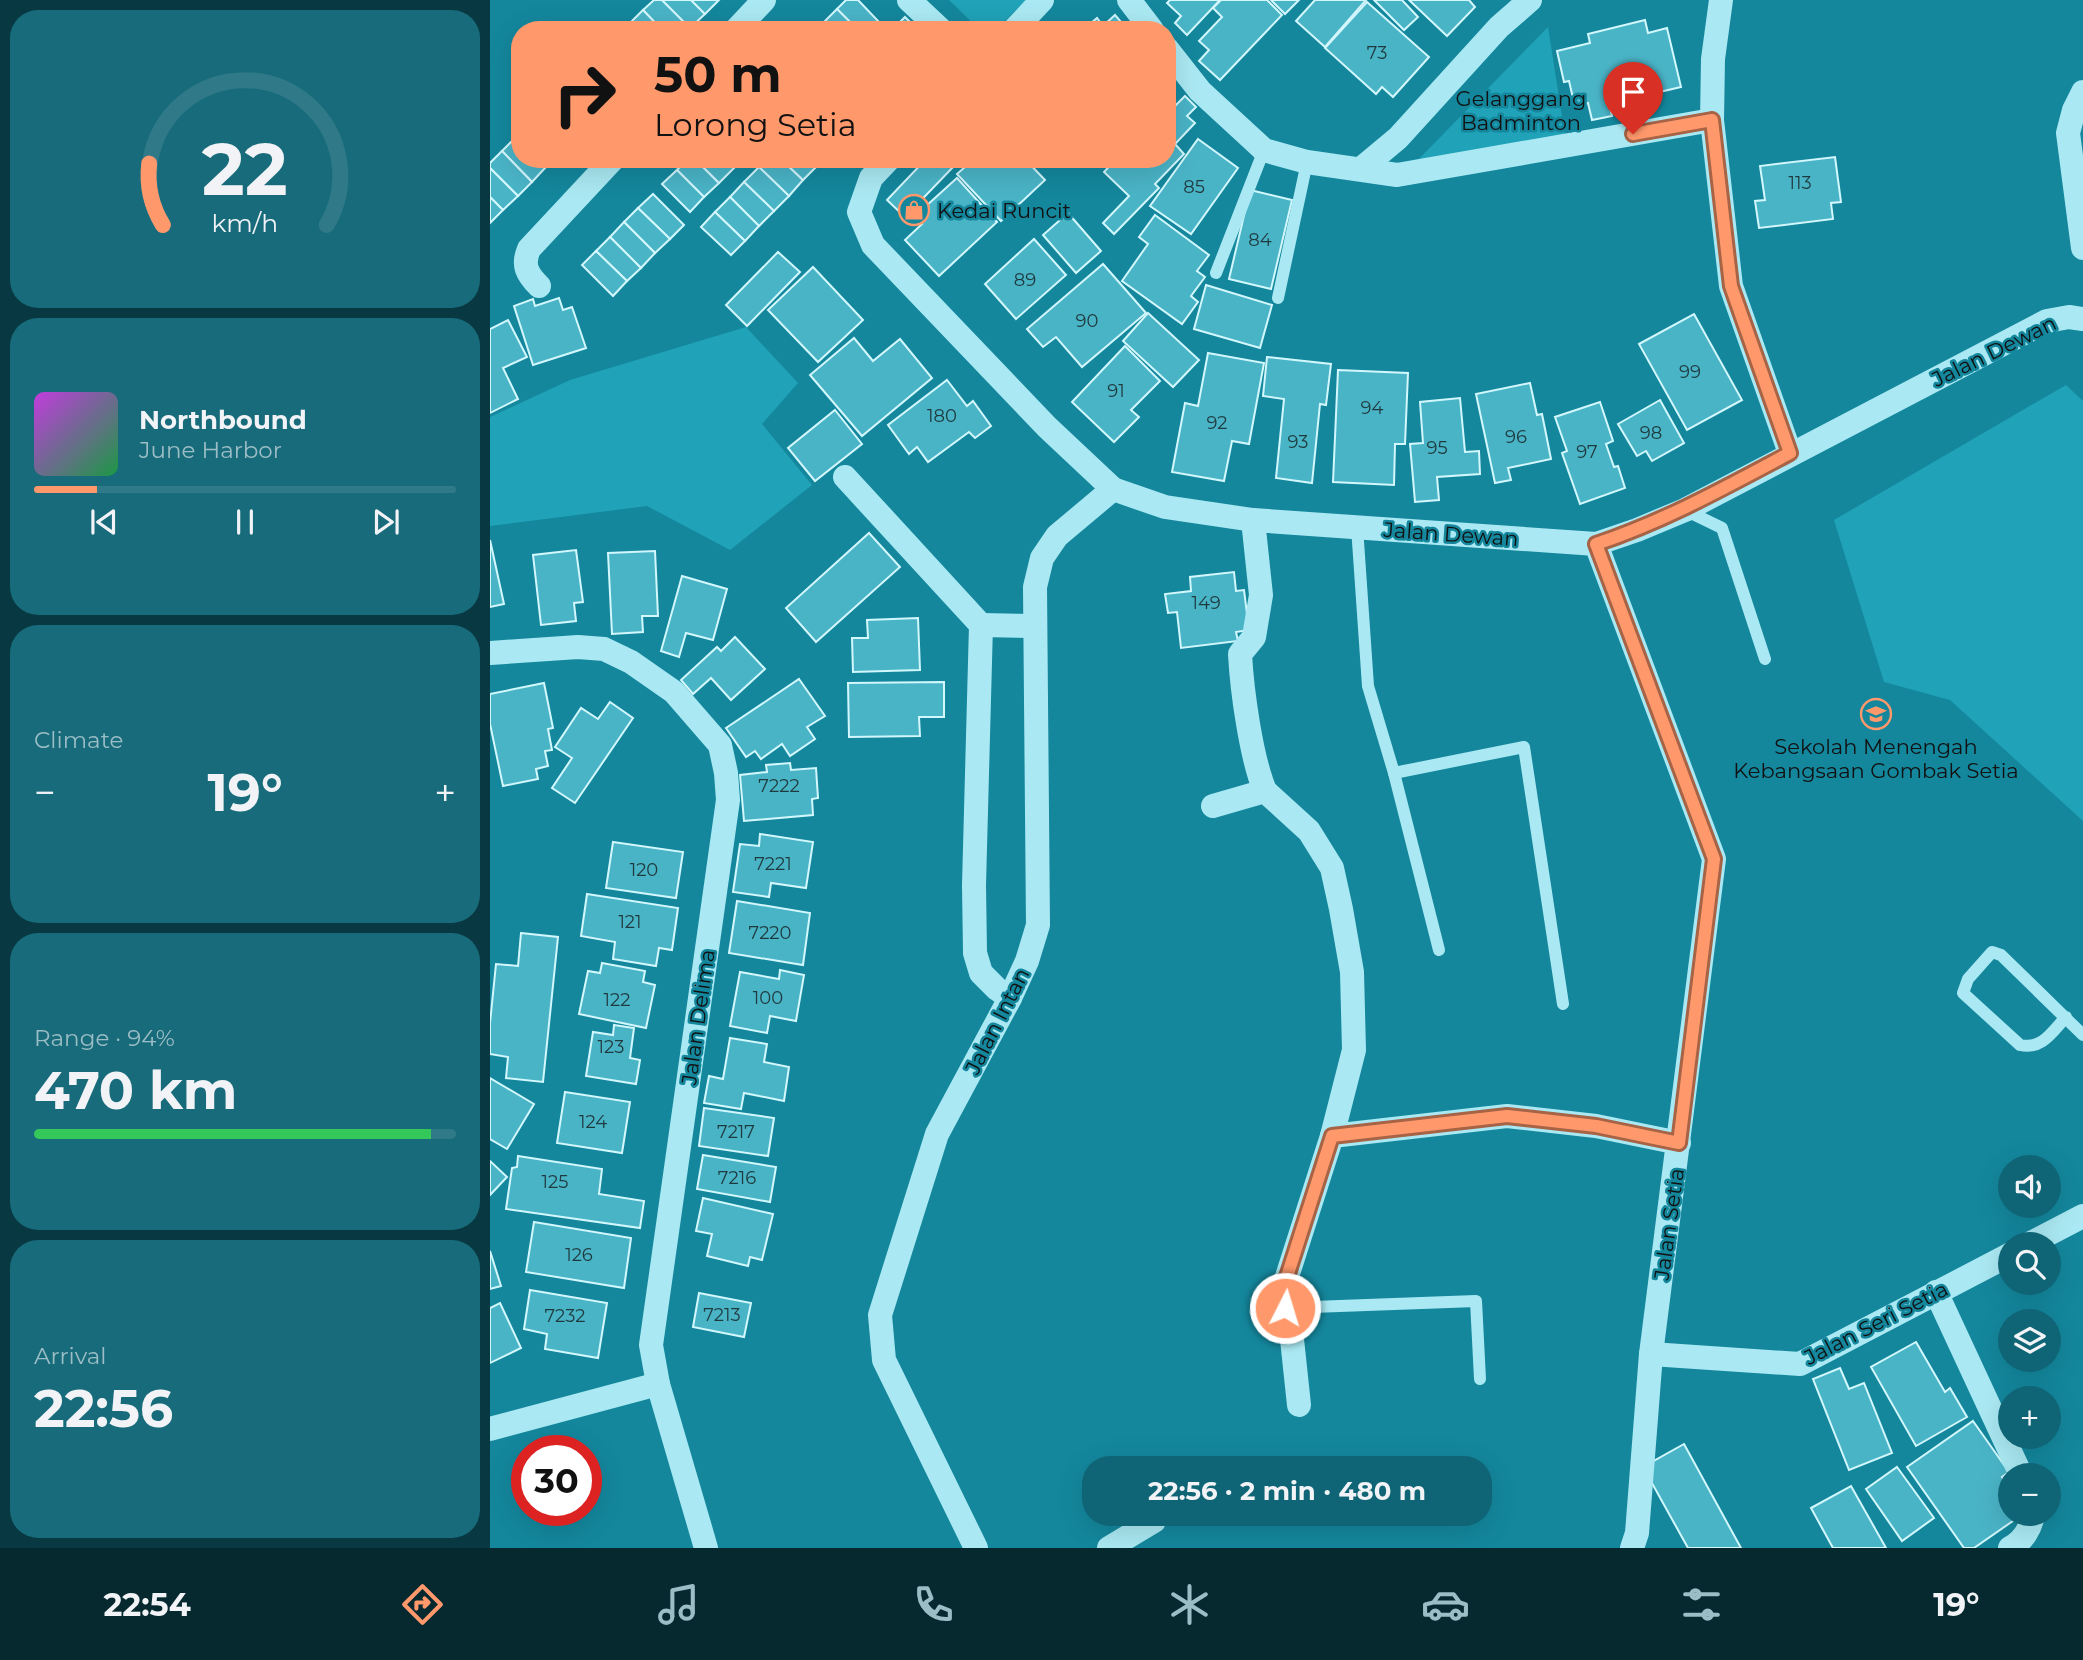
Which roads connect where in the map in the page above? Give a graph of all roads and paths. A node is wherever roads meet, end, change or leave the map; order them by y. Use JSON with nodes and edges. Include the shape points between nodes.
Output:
{"nodes":[{"id":1,"x":764,"y":0,"type":"edge"},
{"id":2,"x":909,"y":0,"type":"edge"},
{"id":3,"x":1042,"y":0,"type":"edge"},
{"id":4,"x":1129,"y":0,"type":"edge"},
{"id":5,"x":1530,"y":0,"type":"edge"},
{"id":6,"x":1721,"y":0,"type":"edge"},
{"id":7,"x":744,"y":21,"type":"edge"},
{"id":8,"x":931,"y":21,"type":"edge"},
{"id":9,"x":1022,"y":21,"type":"edge"},
{"id":10,"x":1145,"y":21,"type":"edge"},
{"id":11,"x":1176,"y":60,"type":"edge"},
{"id":12,"x":2083,"y":92,"type":"edge"},
{"id":13,"x":1712,"y":120,"type":"junction"},
{"id":14,"x":1264,"y":150,"type":"junction"},
{"id":15,"x":1307,"y":162,"type":"junction"},
{"id":16,"x":605,"y":168,"type":"edge"},
{"id":17,"x":880,"y":168,"type":"edge"},
{"id":18,"x":1362,"y":168,"type":"junction"},
{"id":19,"x":2083,"y":248,"type":"edge"},
{"id":20,"x":1216,"y":274,"type":"dead end"},
{"id":21,"x":539,"y":286,"type":"dead end"},
{"id":22,"x":1278,"y":298,"type":"dead end"},
{"id":23,"x":2083,"y":319,"type":"edge"},
{"id":24,"x":1790,"y":453,"type":"junction"},
{"id":25,"x":845,"y":477,"type":"dead end"},
{"id":26,"x":1113,"y":489,"type":"junction"},
{"id":27,"x":1685,"y":510,"type":"junction"},
{"id":28,"x":1253,"y":520,"type":"junction"},
{"id":29,"x":1357,"y":527,"type":"junction"},
{"id":30,"x":1596,"y":544,"type":"junction"},
{"id":31,"x":981,"y":625,"type":"junction"},
{"id":32,"x":1034,"y":626,"type":"junction"},
{"id":33,"x":490,"y":653,"type":"edge"},
{"id":34,"x":1765,"y":659,"type":"dead end"},
{"id":35,"x":1394,"y":773,"type":"junction"},
{"id":36,"x":1265,"y":791,"type":"junction"},
{"id":37,"x":1213,"y":806,"type":"dead end"},
{"id":38,"x":1439,"y":950,"type":"dead end"},
{"id":39,"x":1010,"y":998,"type":"junction"},
{"id":40,"x":1563,"y":1004,"type":"dead end"},
{"id":41,"x":2066,"y":1017,"type":"junction"},
{"id":42,"x":2083,"y":1035,"type":"edge"},
{"id":43,"x":1332,"y":1136,"type":"junction"},
{"id":44,"x":1679,"y":1143,"type":"junction"},
{"id":45,"x":2083,"y":1216,"type":"edge"},
{"id":46,"x":2052,"y":1232,"type":"edge"},
{"id":47,"x":1998,"y":1261,"type":"edge"},
{"id":48,"x":1936,"y":1292,"type":"junction"},
{"id":49,"x":1285,"y":1308,"type":"junction"},
{"id":50,"x":1651,"y":1354,"type":"junction"},
{"id":51,"x":1480,"y":1379,"type":"dead end"},
{"id":52,"x":658,"y":1384,"type":"junction"},
{"id":53,"x":1299,"y":1405,"type":"dead end"},
{"id":54,"x":490,"y":1429,"type":"edge"},
{"id":55,"x":2015,"y":1463,"type":"edge"},
{"id":56,"x":1146,"y":1526,"type":"edge"},
{"id":57,"x":2030,"y":1526,"type":"edge"},
{"id":58,"x":706,"y":1548,"type":"edge"},
{"id":59,"x":976,"y":1548,"type":"edge"},
{"id":60,"x":1109,"y":1548,"type":"edge"},
{"id":61,"x":1632,"y":1548,"type":"edge"},
{"id":62,"x":2010,"y":1548,"type":"edge"}],
"edges":[{"from":1,"to":7,"type":"street"},
{"from":2,"to":8,"type":"street"},
{"from":3,"to":9,"type":"street"},
{"from":4,"to":10,"type":"street"},
{"from":5,"to":18,"type":"street","via":[[1499,27],[1398,138]]},
{"from":6,"to":13,"type":"street","via":[[1713,59]]},
{"from":11,"to":14,"type":"street","via":[[1200,91]]},
{"from":12,"to":19,"type":"street","via":[[2068,133]]},
{"from":13,"to":18,"type":"street","via":[[1397,175]]},
{"from":13,"to":24,"type":"street","via":[[1731,286]]},
{"from":14,"to":15,"type":"street"},
{"from":14,"to":20,"type":"lane"},
{"from":15,"to":18,"type":"street"},
{"from":15,"to":22,"type":"lane"},
{"from":16,"to":21,"type":"street","via":[[528,249],[525,266]]},
{"from":17,"to":26,"type":"street","name":"Jalan Dewan","via":[[871,178],[859,212],[873,245],[1047,427]]},
{"from":23,"to":24,"type":"street","name":"Jalan Dewan","via":[[2047,321]]},
{"from":24,"to":27,"type":"street","name":"Jalan Dewan"},
{"from":25,"to":31,"type":"street"},
{"from":26,"to":28,"type":"street","name":"Jalan Dewan","via":[[1165,507]]},
{"from":26,"to":32,"type":"street","name":"Jalan Intan","via":[[1057,536],[1042,558],[1035,587]]},
{"from":27,"to":30,"type":"street","name":"Jalan Dewan"},
{"from":27,"to":34,"type":"lane","via":[[1722,528]]},
{"from":28,"to":29,"type":"street","name":"Jalan Dewan"},
{"from":28,"to":36,"type":"street","via":[[1261,595],[1254,637],[1240,654]]},
{"from":29,"to":30,"type":"street","name":"Jalan Dewan"},
{"from":29,"to":35,"type":"lane","via":[[1368,686]]},
{"from":30,"to":44,"type":"street","name":"Jalan Setia","via":[[1714,859]]},
{"from":31,"to":32,"type":"street"},
{"from":31,"to":39,"type":"street","via":[[975,953],[981,973]]},
{"from":32,"to":39,"type":"street","name":"Jalan Intan","via":[[1038,925]]},
{"from":33,"to":52,"type":"street","name":"Jalan Delima","via":[[604,649],[674,692],[720,745],[729,800],[651,1345]]},
{"from":35,"to":38,"type":"lane"},
{"from":35,"to":40,"type":"lane","via":[[1524,747]]},
{"from":36,"to":37,"type":"street"},
{"from":36,"to":43,"type":"street","via":[[1309,831],[1332,867],[1341,909],[1352,971],[1354,1051]]},
{"from":39,"to":59,"type":"street","name":"Jalan Intan","via":[[937,1134],[880,1315],[884,1360]]},
{"from":41,"to":41,"type":"lane","via":[[2001,955],[1992,952],[1968,979],[1963,993],[2020,1045],[2031,1048]]},
{"from":41,"to":42,"type":"lane"},
{"from":43,"to":44,"type":"street","via":[[1507,1116],[1596,1126]]},
{"from":43,"to":49,"type":"street","via":[[1285,1283]]},
{"from":44,"to":50,"type":"street","name":"Jalan Setia"},
{"from":45,"to":46,"type":"street"},
{"from":47,"to":48,"type":"street","name":"Jalan Seri Setia"},
{"from":48,"to":50,"type":"street","name":"Jalan Seri Setia","via":[[1800,1364]]},
{"from":48,"to":55,"type":"street"},
{"from":49,"to":51,"type":"lane","via":[[1476,1301]]},
{"from":49,"to":53,"type":"street"},
{"from":50,"to":61,"type":"street","name":"Jalan Setia","via":[[1637,1533]]},
{"from":52,"to":54,"type":"street"},
{"from":52,"to":58,"type":"street","name":"Jalan Delima"},
{"from":56,"to":60,"type":"street"},
{"from":57,"to":62,"type":"street"}]}
